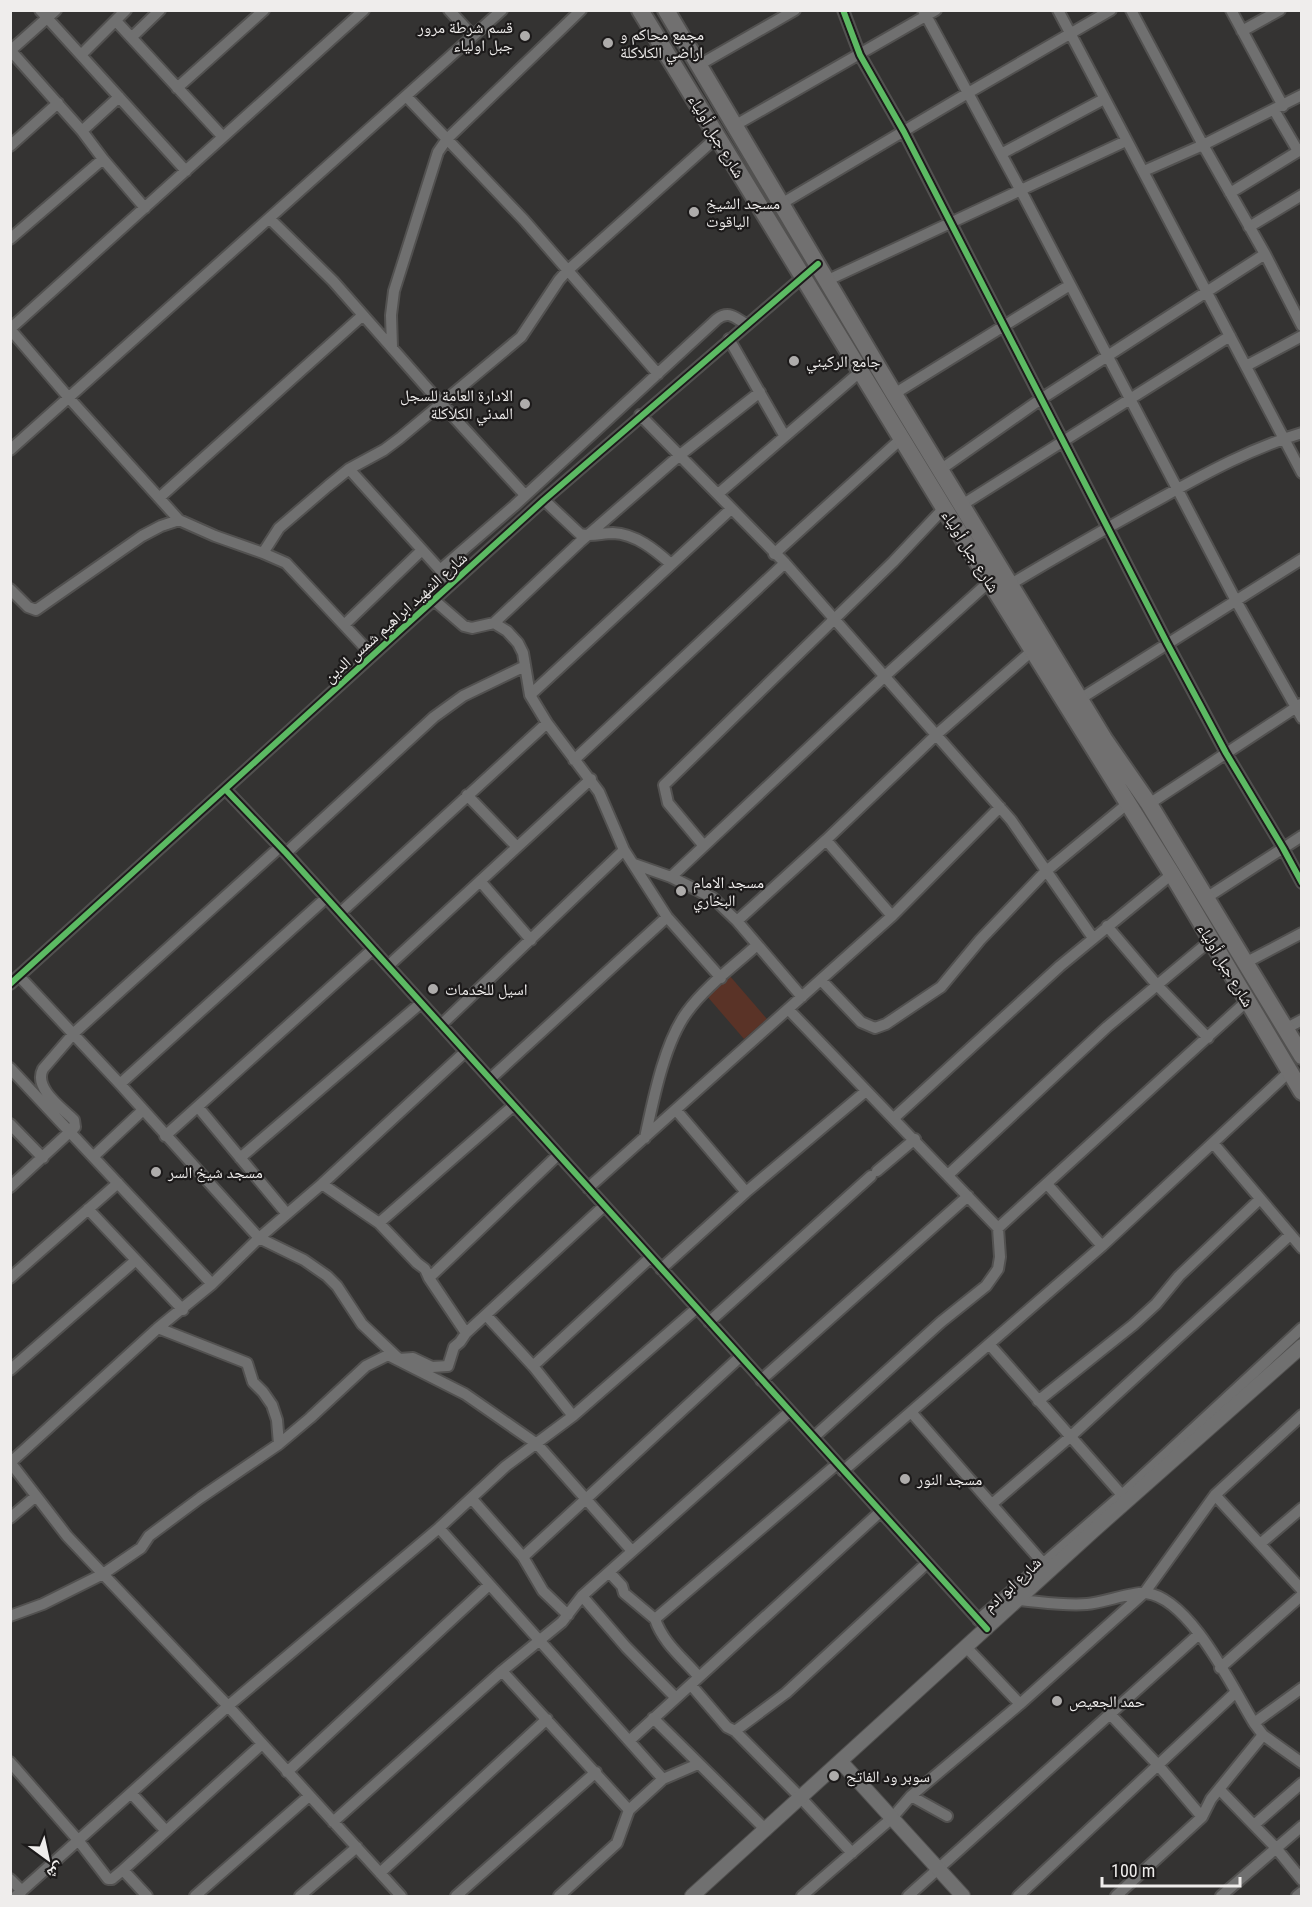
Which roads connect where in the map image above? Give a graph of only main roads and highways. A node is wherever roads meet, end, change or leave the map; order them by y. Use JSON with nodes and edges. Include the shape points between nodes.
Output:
{"nodes":[{"id":1,"x":640,"y":10,"type":"edge"},
{"id":2,"x":666,"y":10,"type":"edge"},
{"id":3,"x":1302,"y":1056,"type":"edge"},
{"id":4,"x":1302,"y":1092,"type":"edge"}],
"edges":[{"from":1,"to":4,"type":"main road","name":"شارع جبل أولياء"},
{"from":2,"to":3,"type":"main road","name":"شارع جبل أولياء","via":[[940,470]]}]}
